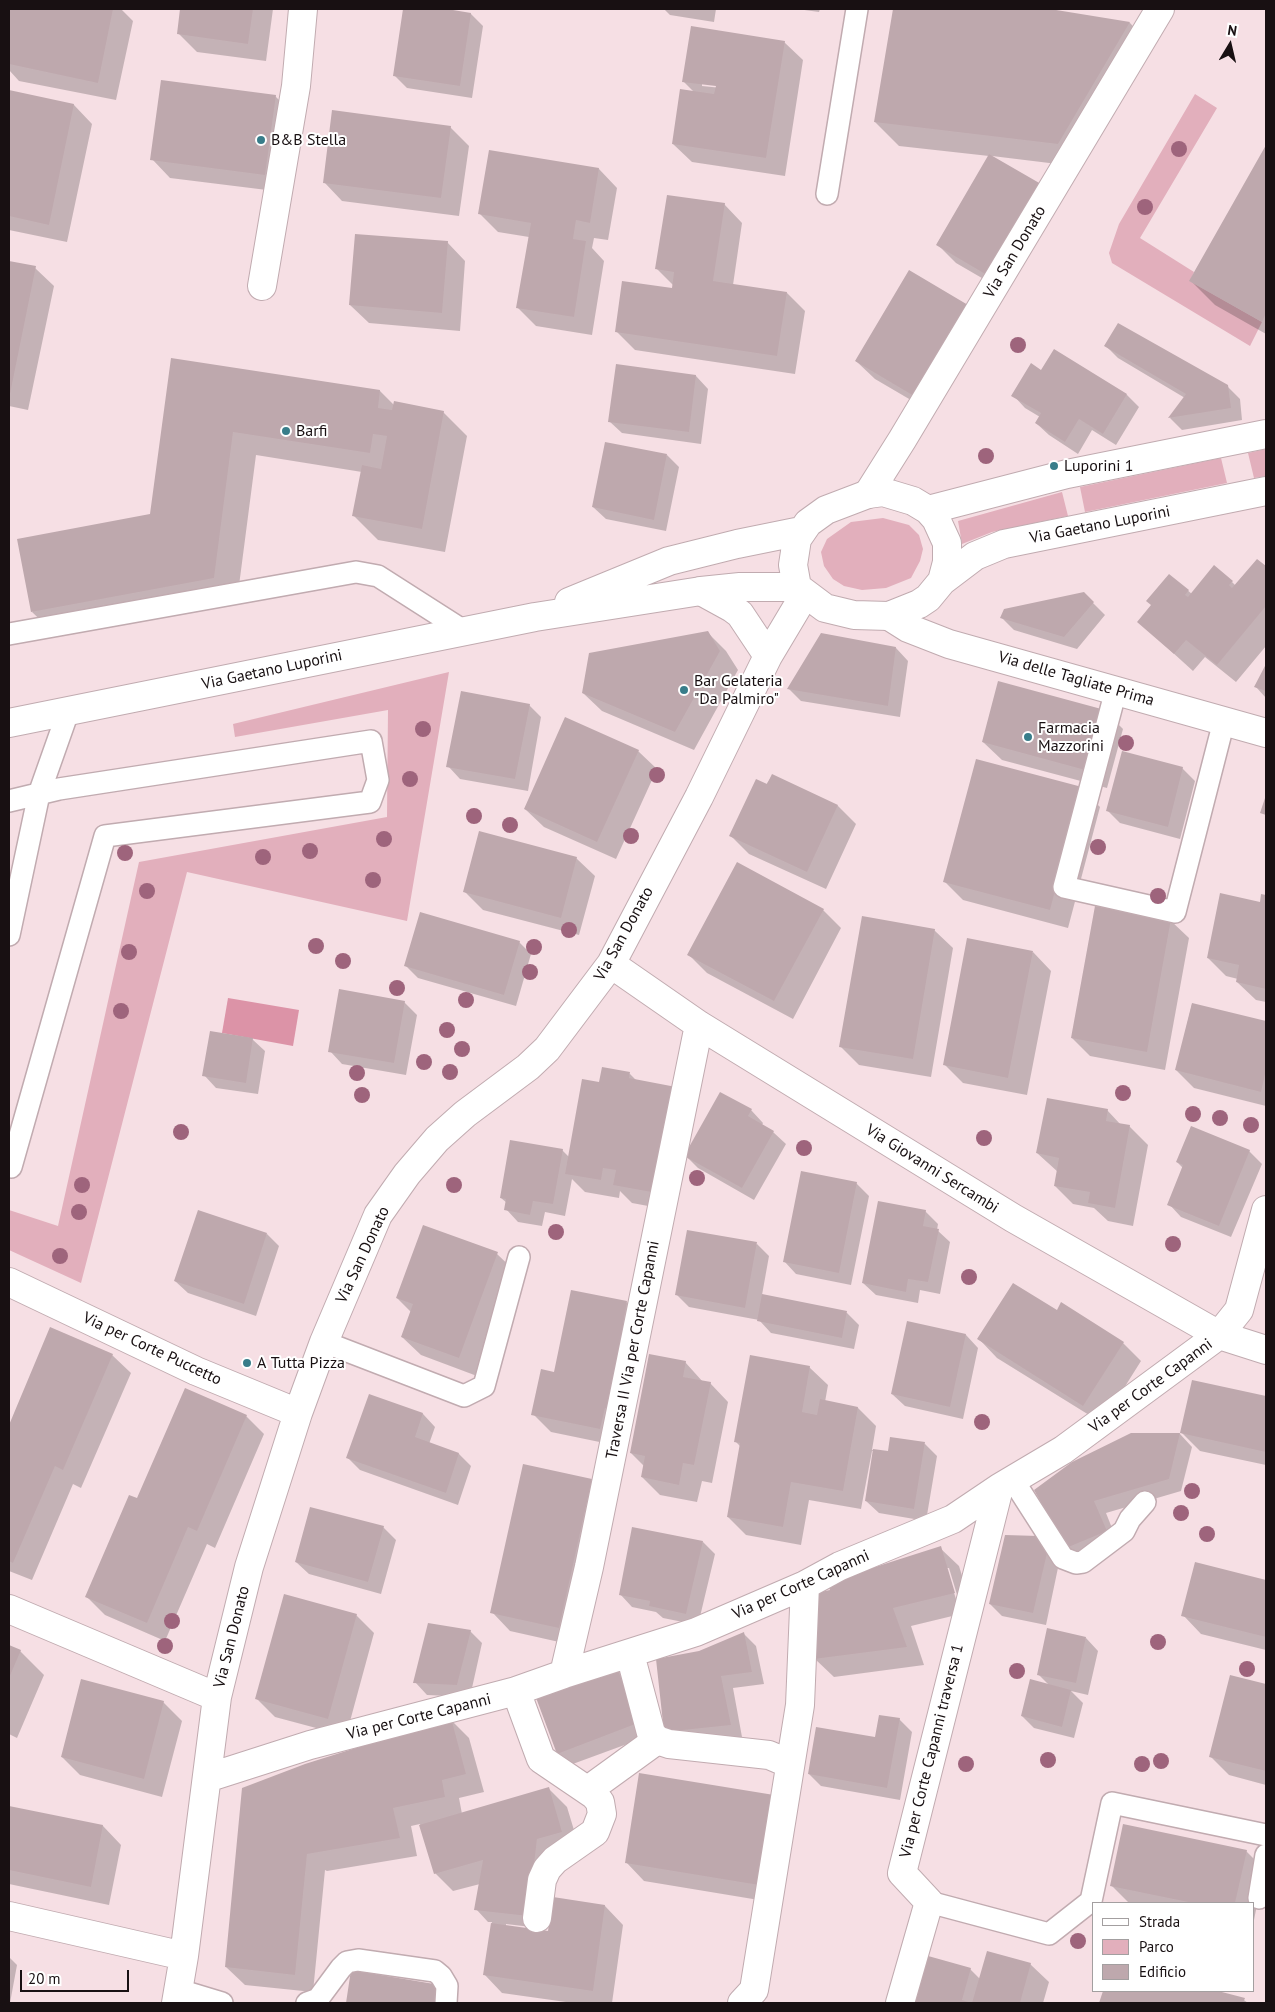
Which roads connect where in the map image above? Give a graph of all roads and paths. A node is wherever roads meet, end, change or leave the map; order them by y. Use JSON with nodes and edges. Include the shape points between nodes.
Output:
{"nodes":[{"id":1,"x":303,"y":9,"type":"edge"},
{"id":2,"x":857,"y":9,"type":"edge"},
{"id":3,"x":1160,"y":9,"type":"edge"},
{"id":4,"x":827,"y":194,"type":"dead end"},
{"id":5,"x":262,"y":286,"type":"dead end"},
{"id":6,"x":1266,"y":434,"type":"edge"},
{"id":7,"x":1266,"y":491,"type":"edge"},
{"id":8,"x":868,"y":494,"type":"junction"},
{"id":9,"x":928,"y":510,"type":"junction"},
{"id":10,"x":801,"y":531,"type":"junction"},
{"id":11,"x":942,"y":581,"type":"junction"},
{"id":12,"x":801,"y":590,"type":"junction"},
{"id":13,"x":701,"y":591,"type":"junction"},
{"id":14,"x":889,"y":616,"type":"junction"},
{"id":15,"x":536,"y":617,"type":"junction"},
{"id":16,"x":464,"y":631,"type":"junction"},
{"id":17,"x":9,"y":634,"type":"edge"},
{"id":18,"x":768,"y":656,"type":"junction"},
{"id":19,"x":1116,"y":690,"type":"junction"},
{"id":20,"x":68,"y":712,"type":"junction"},
{"id":21,"x":1224,"y":721,"type":"junction"},
{"id":22,"x":9,"y":723,"type":"edge"},
{"id":23,"x":1266,"y":733,"type":"edge"},
{"id":24,"x":39,"y":794,"type":"junction"},
{"id":25,"x":9,"y":801,"type":"edge"},
{"id":26,"x":9,"y":935,"type":"edge"},
{"id":27,"x":611,"y":964,"type":"junction"},
{"id":28,"x":699,"y":1025,"type":"junction"},
{"id":29,"x":9,"y":1166,"type":"edge"},
{"id":30,"x":1266,"y":1210,"type":"edge"},
{"id":31,"x":520,"y":1257,"type":"dead end"},
{"id":32,"x":9,"y":1282,"type":"edge"},
{"id":33,"x":1219,"y":1335,"type":"junction"},
{"id":34,"x":324,"y":1342,"type":"junction"},
{"id":35,"x":1266,"y":1350,"type":"edge"},
{"id":36,"x":298,"y":1412,"type":"junction"},
{"id":37,"x":1006,"y":1484,"type":"junction"},
{"id":38,"x":1145,"y":1502,"type":"dead end"},
{"id":39,"x":805,"y":1584,"type":"junction"},
{"id":40,"x":9,"y":1609,"type":"edge"},
{"id":41,"x":630,"y":1654,"type":"junction"},
{"id":42,"x":564,"y":1674,"type":"junction"},
{"id":43,"x":516,"y":1691,"type":"junction"},
{"id":44,"x":217,"y":1697,"type":"junction"},
{"id":45,"x":657,"y":1740,"type":"junction"},
{"id":46,"x":790,"y":1764,"type":"junction"},
{"id":47,"x":207,"y":1778,"type":"junction"},
{"id":48,"x":588,"y":1790,"type":"junction"},
{"id":49,"x":1266,"y":1835,"type":"edge"},
{"id":50,"x":1266,"y":1854,"type":"edge"},
{"id":51,"x":1259,"y":1898,"type":"dead end"},
{"id":52,"x":929,"y":1902,"type":"junction"},
{"id":53,"x":9,"y":1916,"type":"edge"},
{"id":54,"x":537,"y":1918,"type":"dead end"},
{"id":55,"x":184,"y":1956,"type":"junction"},
{"id":56,"x":177,"y":1997,"type":"edge"},
{"id":57,"x":222,"y":2003,"type":"edge"},
{"id":58,"x":307,"y":2003,"type":"edge"},
{"id":59,"x":446,"y":2003,"type":"edge"},
{"id":60,"x":742,"y":2003,"type":"edge"},
{"id":61,"x":900,"y":2003,"type":"edge"}],
"edges":[{"from":1,"to":5,"type":"street","via":[[296,86]]},
{"from":2,"to":4,"type":"lane"},
{"from":3,"to":8,"type":"street","name":"Via San Donato"},
{"from":6,"to":9,"type":"street","via":[[1067,474]]},
{"from":7,"to":11,"type":"street","name":"Via Gaetano Luporini","via":[[1004,544],[975,556]]},
{"from":8,"to":9,"type":"street","via":[[899,495]]},
{"from":8,"to":10,"type":"street","via":[[826,510]]},
{"from":9,"to":11,"type":"street","via":[[941,526],[947,543]]},
{"from":10,"to":12,"type":"street","via":[[793,555],[794,576]]},
{"from":10,"to":15,"type":"street","name":"Via Gaetano Luporini","via":[[669,562]]},
{"from":11,"to":14,"type":"street","name":"Via Gaetano Luporini","via":[[919,604]]},
{"from":12,"to":13,"type":"street","name":"Via Gaetano Luporini","via":[[740,587]]},
{"from":12,"to":14,"type":"street","name":"Via Gaetano Luporini","via":[[835,612]]},
{"from":12,"to":18,"type":"street","name":"Via San Donato"},
{"from":13,"to":15,"type":"street","name":"Via Gaetano Luporini"},
{"from":13,"to":18,"type":"street","via":[[740,614]]},
{"from":14,"to":19,"type":"street","name":"Via delle Tagliate Prima","via":[[908,628],[949,644]]},
{"from":15,"to":16,"type":"street","name":"Via Gaetano Luporini"},
{"from":16,"to":17,"type":"lane","via":[[378,576],[356,572]]},
{"from":16,"to":20,"type":"street","name":"Via Gaetano Luporini"},
{"from":18,"to":27,"type":"street","name":"Via San Donato","via":[[699,797]]},
{"from":19,"to":21,"type":"street","name":"Via delle Tagliate Prima"},
{"from":19,"to":21,"type":"lane","via":[[1064,887],[1175,912]]},
{"from":20,"to":22,"type":"street","name":"Via Gaetano Luporini"},
{"from":20,"to":24,"type":"lane"},
{"from":21,"to":23,"type":"street","name":"Via delle Tagliate Prima"},
{"from":24,"to":25,"type":"lane"},
{"from":24,"to":26,"type":"lane"},
{"from":24,"to":29,"type":"lane","via":[[371,741],[378,780],[370,802],[105,836]]},
{"from":27,"to":28,"type":"street","name":"Via Giovanni Sercambi"},
{"from":27,"to":34,"type":"street","name":"Via San Donato","via":[[547,1049],[437,1139],[407,1174],[378,1215]]},
{"from":28,"to":33,"type":"street","name":"Via Giovanni Sercambi","via":[[1013,1218]]},
{"from":28,"to":42,"type":"street","name":"Traversa II Via per Corte Capanni","via":[[589,1567]]},
{"from":30,"to":33,"type":"street","name":"Via per Corte Capanni","via":[[1239,1310]]},
{"from":31,"to":34,"type":"lane","via":[[484,1386],[464,1396]]},
{"from":32,"to":36,"type":"street","name":"Via per Corte Puccetto","via":[[196,1371]]},
{"from":33,"to":35,"type":"street","name":"Via Giovanni Sercambi"},
{"from":33,"to":37,"type":"street","name":"Via per Corte Capanni","via":[[1063,1450]]},
{"from":34,"to":36,"type":"street","name":"Via San Donato"},
{"from":36,"to":44,"type":"street","name":"Via San Donato","via":[[249,1567]]},
{"from":37,"to":38,"type":"lane","via":[[1063,1558],[1076,1564],[1084,1562],[1124,1531],[1130,1518]]},
{"from":37,"to":39,"type":"street","name":"Via per Corte Capanni","via":[[953,1519]]},
{"from":37,"to":52,"type":"street","name":"Via per Corte Capanni traversa 1","via":[[902,1873]]},
{"from":39,"to":41,"type":"street","name":"Via per Corte Capanni","via":[[696,1632]]},
{"from":39,"to":46,"type":"street","via":[[800,1705]]},
{"from":40,"to":44,"type":"street"},
{"from":41,"to":42,"type":"street","name":"Via per Corte Capanni"},
{"from":41,"to":45,"type":"street","via":[[651,1733]]},
{"from":42,"to":43,"type":"street","name":"Via per Corte Capanni"},
{"from":43,"to":47,"type":"street","name":"Via per Corte Capanni","via":[[310,1744]]},
{"from":43,"to":48,"type":"street","via":[[542,1758]]},
{"from":44,"to":47,"type":"street","name":"Via San Donato"},
{"from":45,"to":46,"type":"street","via":[[769,1755]]},
{"from":45,"to":48,"type":"street"},
{"from":46,"to":60,"type":"street","via":[[754,1990]]},
{"from":47,"to":55,"type":"street","name":"Via San Donato"},
{"from":48,"to":54,"type":"street","via":[[600,1802],[602,1814],[595,1832],[547,1869],[542,1880]]},
{"from":49,"to":52,"type":"lane","via":[[1112,1803],[1091,1901],[1049,1934]]},
{"from":50,"to":51,"type":"lane"},
{"from":52,"to":61,"type":"street"},
{"from":53,"to":55,"type":"street"},
{"from":55,"to":56,"type":"street","name":"Via San Donato"},
{"from":56,"to":57,"type":"lane"},
{"from":58,"to":59,"type":"lane","via":[[318,1999],[347,1962],[358,1960],[435,1971],[447,1986]]}]}
